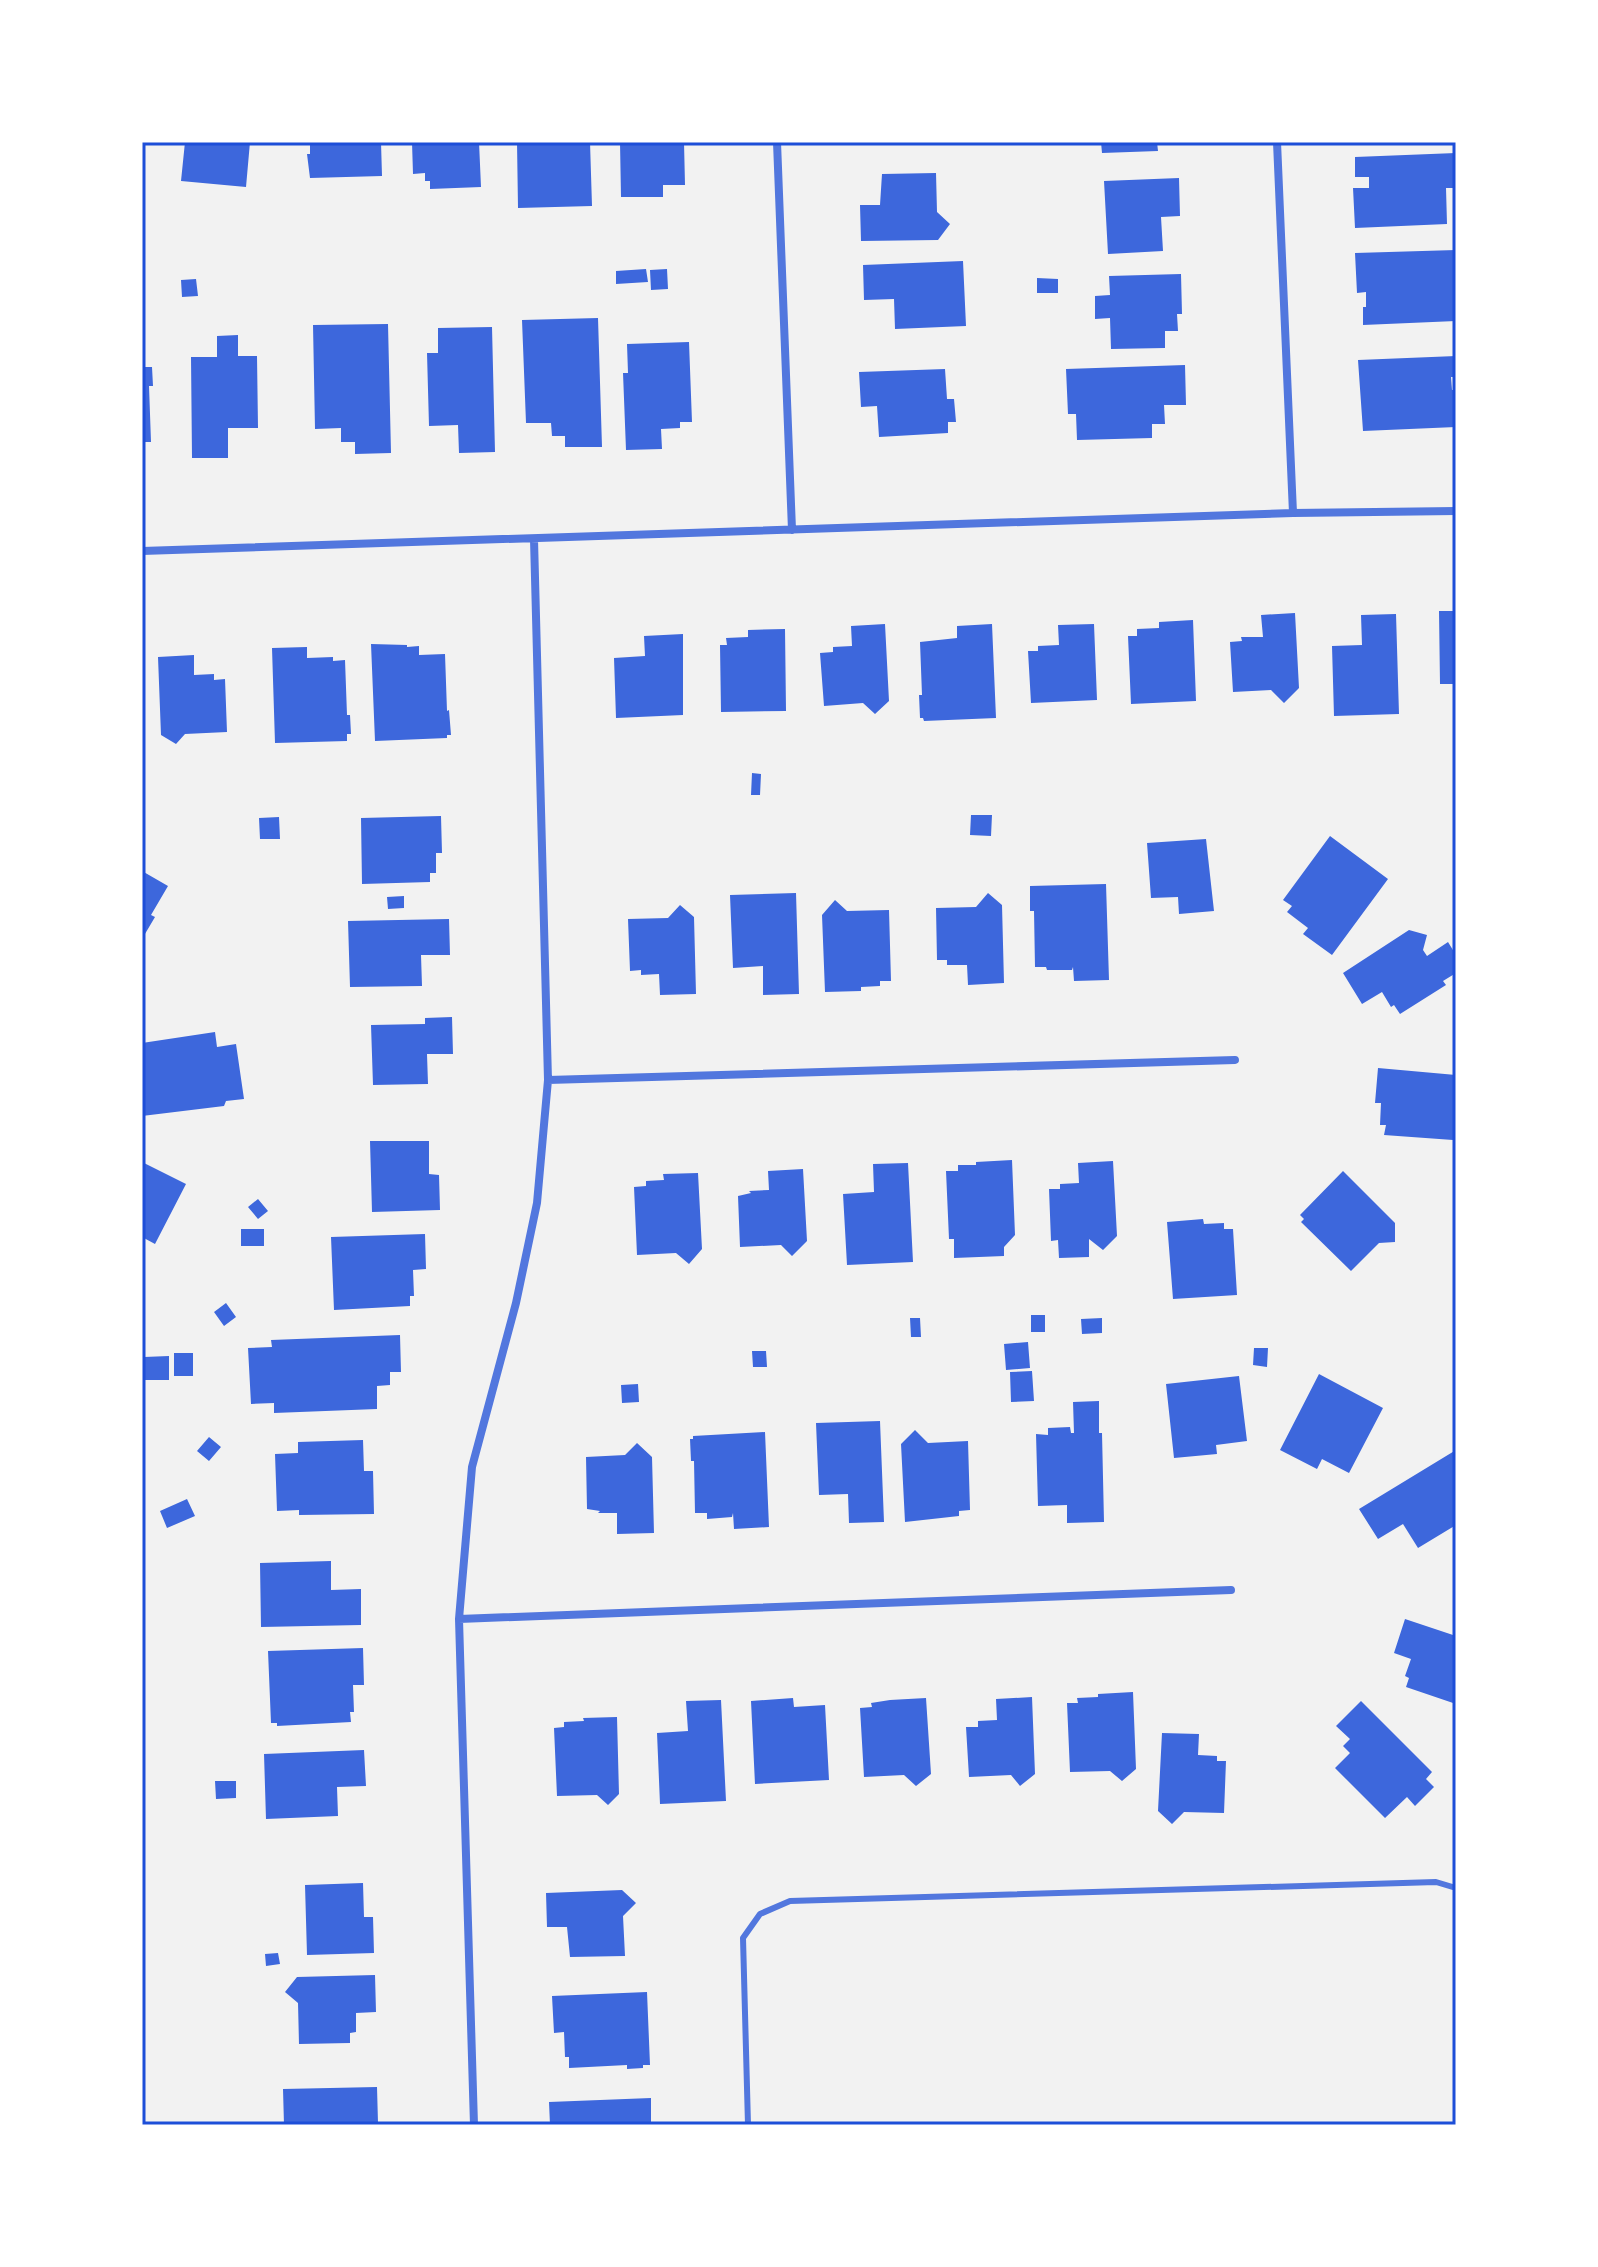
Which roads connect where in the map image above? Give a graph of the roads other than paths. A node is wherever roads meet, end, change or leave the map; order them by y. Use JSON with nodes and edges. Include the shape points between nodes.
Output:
{"nodes":[{"id":1,"x":777,"y":142,"type":"edge"},
{"id":2,"x":1277,"y":142,"type":"edge"},
{"id":3,"x":1456,"y":511,"type":"edge"},
{"id":4,"x":1293,"y":513,"type":"junction"},
{"id":5,"x":792,"y":530,"type":"junction"},
{"id":6,"x":534,"y":539,"type":"junction"},
{"id":7,"x":142,"y":551,"type":"edge"},
{"id":8,"x":1235,"y":1060,"type":"dead end"},
{"id":9,"x":548,"y":1080,"type":"junction"},
{"id":10,"x":1231,"y":1590,"type":"dead end"},
{"id":11,"x":459,"y":1619,"type":"junction"},
{"id":12,"x":1456,"y":1888,"type":"edge"},
{"id":13,"x":474,"y":2125,"type":"edge"},
{"id":14,"x":748,"y":2125,"type":"edge"}],
"edges":[{"from":1,"to":5,"type":"street"},
{"from":2,"to":4,"type":"street"},
{"from":3,"to":4,"type":"street"},
{"from":4,"to":5,"type":"street"},
{"from":5,"to":6,"type":"street"},
{"from":6,"to":7,"type":"street"},
{"from":6,"to":9,"type":"street"},
{"from":8,"to":9,"type":"street"},
{"from":9,"to":11,"type":"street","via":[[537,1203],[472,1467]]},
{"from":10,"to":11,"type":"street"},
{"from":11,"to":13,"type":"street"},
{"from":12,"to":14,"type":"lane","via":[[1436,1882],[790,1901],[760,1914],[743,1938]]}]}
